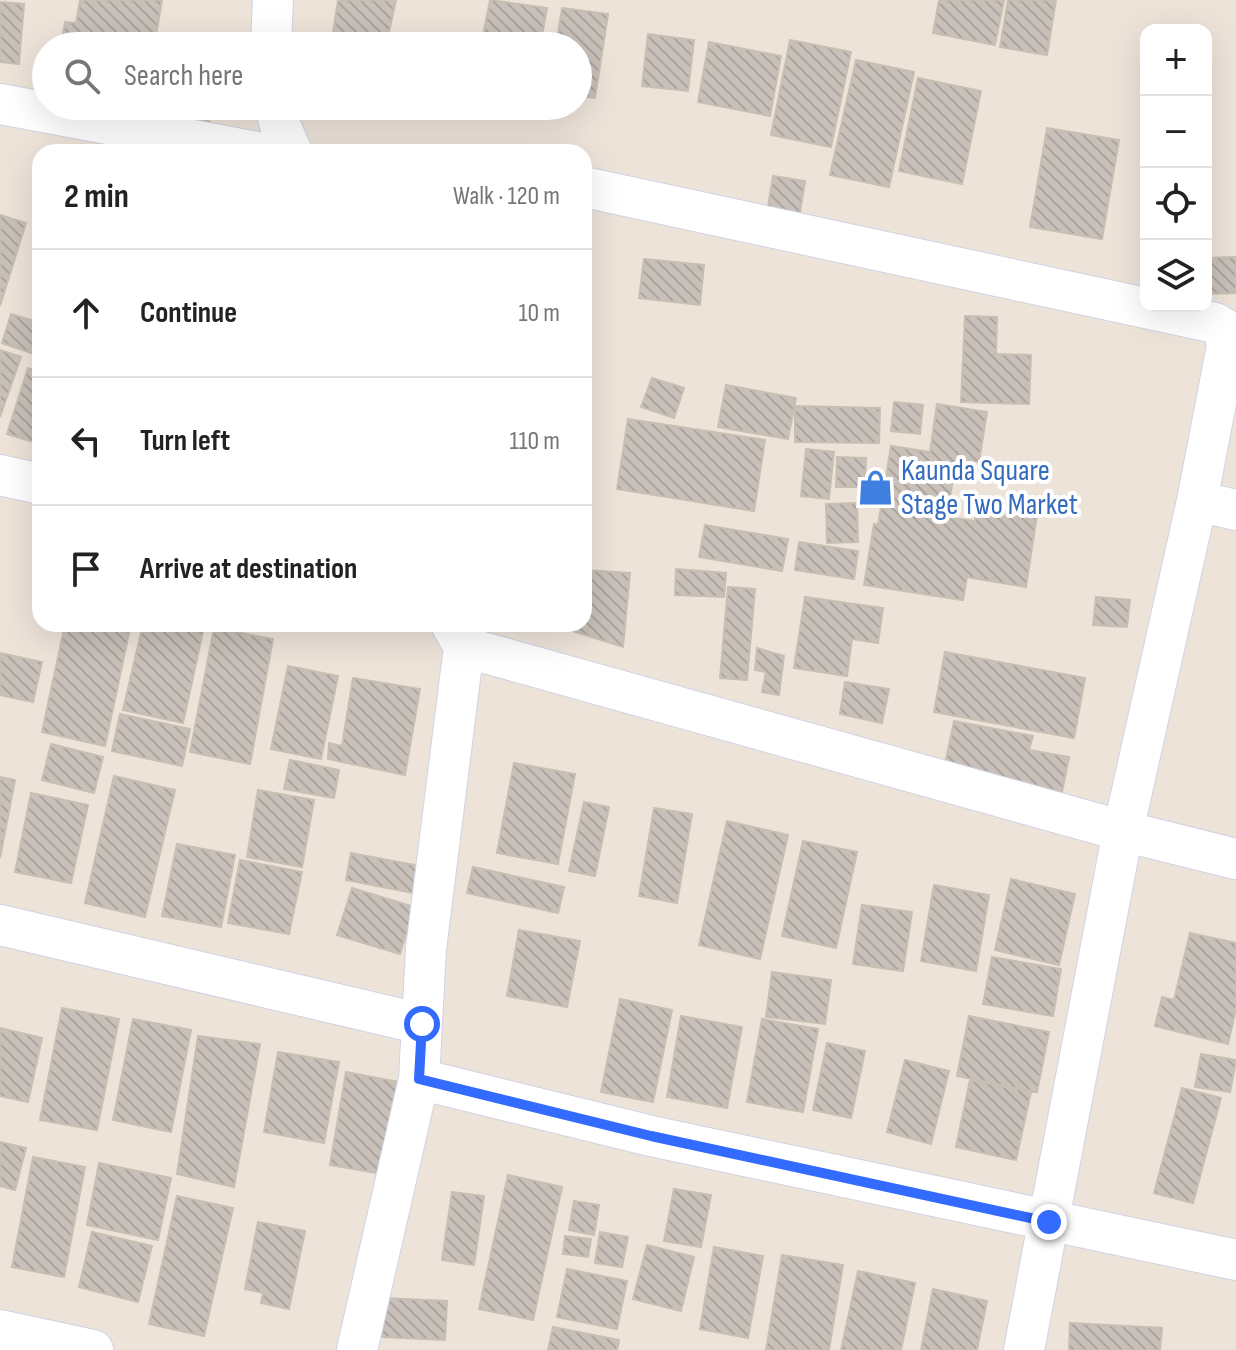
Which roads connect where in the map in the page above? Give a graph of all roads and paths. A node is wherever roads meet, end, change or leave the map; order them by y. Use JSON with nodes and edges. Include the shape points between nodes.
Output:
{"nodes":[{"id":1,"x":273,"y":0,"type":"edge"},
{"id":2,"x":272,"y":32,"type":"edge"},
{"id":3,"x":0,"y":104,"type":"edge"},
{"id":4,"x":32,"y":110,"type":"edge"},
{"id":5,"x":86,"y":120,"type":"edge"},
{"id":6,"x":279,"y":120,"type":"edge"},
{"id":7,"x":214,"y":144,"type":"edge"},
{"id":8,"x":288,"y":144,"type":"edge"},
{"id":9,"x":592,"y":189,"type":"edge"},
{"id":10,"x":0,"y":475,"type":"edge"},
{"id":11,"x":32,"y":482,"type":"edge"},
{"id":12,"x":1197,"y":501,"type":"junction"},
{"id":13,"x":1236,"y":510,"type":"edge"},
{"id":14,"x":457,"y":635,"type":"edge"},
{"id":15,"x":1123,"y":831,"type":"junction"},
{"id":16,"x":1236,"y":859,"type":"edge"},
{"id":17,"x":0,"y":925,"type":"edge"},
{"id":18,"x":422,"y":1024,"type":"junction"},
{"id":19,"x":419,"y":1079,"type":"junction"},
{"id":20,"x":1049,"y":1222,"type":"junction"},
{"id":21,"x":1236,"y":1260,"type":"edge"},
{"id":22,"x":0,"y":1330,"type":"edge"},
{"id":23,"x":93,"y":1350,"type":"edge"},
{"id":24,"x":357,"y":1350,"type":"edge"},
{"id":25,"x":1024,"y":1350,"type":"edge"}],
"edges":[{"from":1,"to":2,"type":"street"},
{"from":3,"to":4,"type":"street"},
{"from":5,"to":7,"type":"street"},
{"from":6,"to":8,"type":"street"},
{"from":9,"to":12,"type":"street","via":[[1215,323],[1223,328],[1227,346]]},
{"from":10,"to":11,"type":"street"},
{"from":12,"to":13,"type":"street"},
{"from":12,"to":15,"type":"street"},
{"from":14,"to":15,"type":"street"},
{"from":14,"to":18,"type":"street"},
{"from":15,"to":16,"type":"street"},
{"from":15,"to":20,"type":"street"},
{"from":17,"to":18,"type":"street"},
{"from":18,"to":19,"type":"street"},
{"from":19,"to":20,"type":"street","via":[[651,1136]]},
{"from":19,"to":24,"type":"street"},
{"from":20,"to":21,"type":"street"},
{"from":20,"to":25,"type":"street"},
{"from":22,"to":23,"type":"street"}]}
